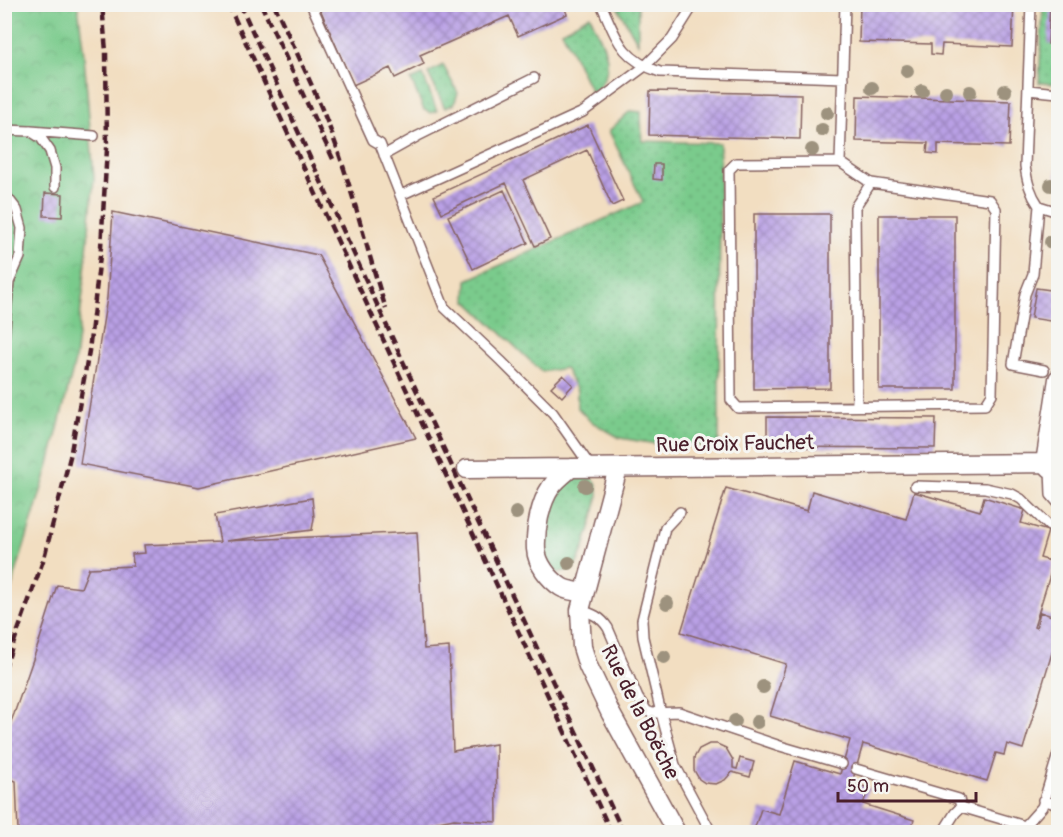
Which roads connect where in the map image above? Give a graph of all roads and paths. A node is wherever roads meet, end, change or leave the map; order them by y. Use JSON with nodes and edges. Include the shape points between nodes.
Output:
{"nodes":[{"id":1,"x":311,"y":4,"type":"edge"},
{"id":2,"x":601,"y":4,"type":"edge"},
{"id":3,"x":694,"y":4,"type":"edge"},
{"id":4,"x":845,"y":4,"type":"edge"},
{"id":5,"x":1031,"y":4,"type":"edge"},
{"id":6,"x":644,"y":67,"type":"junction"},
{"id":7,"x":534,"y":78,"type":"dead end"},
{"id":8,"x":843,"y":78,"type":"junction"},
{"id":9,"x":1028,"y":90,"type":"junction"},
{"id":10,"x":1059,"y":93,"type":"edge"},
{"id":11,"x":4,"y":130,"type":"edge"},
{"id":12,"x":30,"y":131,"type":"junction"},
{"id":13,"x":94,"y":136,"type":"dead end"},
{"id":14,"x":384,"y":155,"type":"junction"},
{"id":15,"x":840,"y":162,"type":"junction"},
{"id":16,"x":871,"y":183,"type":"junction"},
{"id":17,"x":55,"y":187,"type":"dead end"},
{"id":18,"x":4,"y":193,"type":"edge"},
{"id":19,"x":401,"y":195,"type":"junction"},
{"id":20,"x":1039,"y":206,"type":"junction"},
{"id":21,"x":1059,"y":212,"type":"edge"},
{"id":22,"x":4,"y":338,"type":"edge"},
{"id":23,"x":1051,"y":375,"type":"edge"},
{"id":24,"x":857,"y":406,"type":"junction"},
{"id":25,"x":1052,"y":464,"type":"edge"},
{"id":26,"x":591,"y":467,"type":"junction"},
{"id":27,"x":572,"y":468,"type":"junction"},
{"id":28,"x":618,"y":468,"type":"junction"},
{"id":29,"x":466,"y":469,"type":"dead end"},
{"id":30,"x":915,"y":486,"type":"dead end"},
{"id":31,"x":1059,"y":503,"type":"edge"},
{"id":32,"x":680,"y":512,"type":"dead end"},
{"id":33,"x":1059,"y":529,"type":"edge"},
{"id":34,"x":581,"y":601,"type":"junction"},
{"id":35,"x":661,"y":713,"type":"junction"},
{"id":36,"x":1059,"y":754,"type":"edge"},
{"id":37,"x":842,"y":764,"type":"dead end"},
{"id":38,"x":856,"y":769,"type":"dead end"},
{"id":39,"x":1043,"y":800,"type":"junction"},
{"id":40,"x":1059,"y":805,"type":"edge"},
{"id":41,"x":961,"y":807,"type":"junction"},
{"id":42,"x":1025,"y":829,"type":"edge"},
{"id":43,"x":944,"y":831,"type":"edge"},
{"id":44,"x":676,"y":832,"type":"edge"},
{"id":45,"x":711,"y":832,"type":"edge"}],
"edges":[{"from":1,"to":14,"type":"lane","via":[[373,140],[380,144]]},
{"from":2,"to":6,"type":"lane","via":[[619,43]]},
{"from":3,"to":6,"type":"lane","via":[[672,39]]},
{"from":4,"to":8,"type":"lane"},
{"from":5,"to":9,"type":"lane"},
{"from":6,"to":8,"type":"lane","via":[[660,72]]},
{"from":6,"to":19,"type":"lane","via":[[583,112]]},
{"from":7,"to":14,"type":"lane"},
{"from":8,"to":15,"type":"lane"},
{"from":9,"to":10,"type":"lane"},
{"from":9,"to":20,"type":"lane","via":[[1025,166],[1031,195]]},
{"from":11,"to":12,"type":"lane"},
{"from":12,"to":13,"type":"lane"},
{"from":12,"to":17,"type":"lane","via":[[50,151]]},
{"from":14,"to":19,"type":"lane"},
{"from":15,"to":16,"type":"lane"},
{"from":15,"to":24,"type":"lane","via":[[736,163],[729,170],[731,400],[738,408]]},
{"from":16,"to":24,"type":"lane","via":[[855,207]]},
{"from":16,"to":24,"type":"lane","via":[[990,200],[996,209],[992,394],[985,405]]},
{"from":18,"to":22,"type":"lane","via":[[17,210],[22,228],[20,257],[9,282]]},
{"from":19,"to":26,"type":"lane","via":[[444,307],[553,413]]},
{"from":20,"to":21,"type":"lane"},
{"from":20,"to":23,"type":"lane","via":[[1033,273],[1025,294],[1013,364]]},
{"from":23,"to":25,"type":"street"},
{"from":25,"to":28,"type":"street","name":"Rue Croix Fauchet"},
{"from":25,"to":31,"type":"lane","via":[[1051,495]]},
{"from":26,"to":27,"type":"street","name":"Rue Croix Fauchet"},
{"from":26,"to":28,"type":"street","name":"Rue Croix Fauchet"},
{"from":27,"to":29,"type":"street","name":"Rue Croix Fauchet"},
{"from":27,"to":34,"type":"street","via":[[550,488],[543,504],[536,551],[552,580]]},
{"from":28,"to":34,"type":"street","name":"Rue de la Boëche"},
{"from":30,"to":33,"type":"lane","via":[[985,488],[1012,494],[1049,526]]},
{"from":32,"to":35,"type":"lane","via":[[665,528],[642,620]]},
{"from":34,"to":35,"type":"lane","via":[[604,621],[644,707]]},
{"from":34,"to":44,"type":"street","name":"Rue de la Boëche","via":[[582,647],[588,666],[610,714]]},
{"from":35,"to":37,"type":"lane","via":[[678,712]]},
{"from":35,"to":45,"type":"lane","via":[[675,765]]},
{"from":36,"to":39,"type":"lane"},
{"from":38,"to":41,"type":"lane","via":[[959,799]]},
{"from":39,"to":40,"type":"lane"},
{"from":39,"to":42,"type":"lane"},
{"from":41,"to":42,"type":"lane"},
{"from":41,"to":43,"type":"lane"}]}
